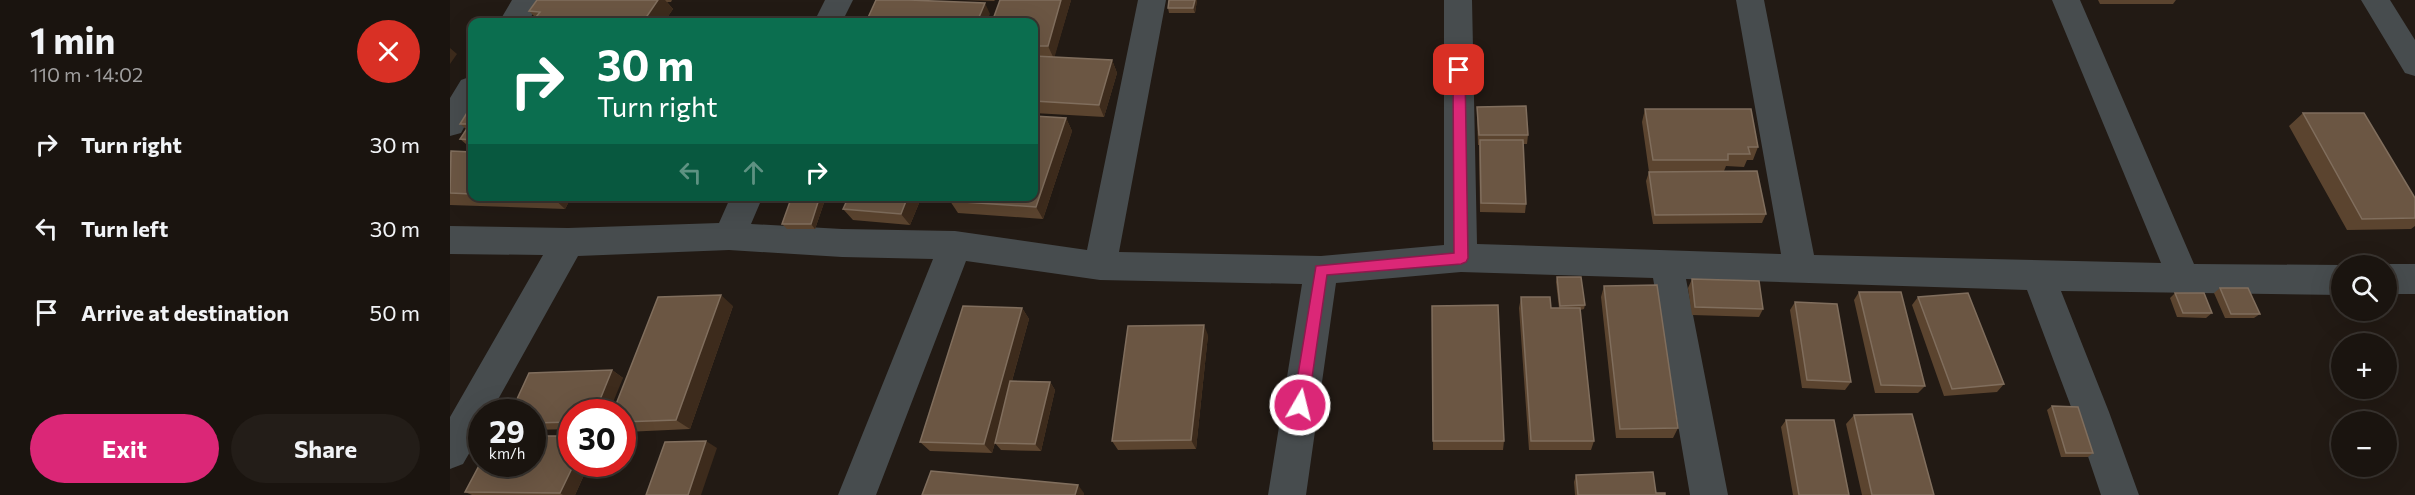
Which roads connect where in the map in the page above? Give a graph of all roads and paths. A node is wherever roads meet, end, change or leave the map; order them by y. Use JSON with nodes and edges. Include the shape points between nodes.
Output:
{"nodes":[{"id":1,"x":527,"y":0,"type":"edge"},
{"id":2,"x":839,"y":0,"type":"edge"},
{"id":3,"x":1152,"y":0,"type":"edge"},
{"id":4,"x":1458,"y":0,"type":"edge"},
{"id":5,"x":1750,"y":0,"type":"edge"},
{"id":6,"x":2066,"y":0,"type":"edge"},
{"id":7,"x":2375,"y":0,"type":"edge"},
{"id":8,"x":516,"y":18,"type":"edge"},
{"id":9,"x":830,"y":18,"type":"edge"},
{"id":10,"x":2415,"y":65,"type":"edge"},
{"id":11,"x":468,"y":95,"type":"edge"},
{"id":12,"x":450,"y":124,"type":"edge"},
{"id":13,"x":745,"y":201,"type":"edge"},
{"id":14,"x":729,"y":236,"type":"junction"},
{"id":15,"x":450,"y":240,"type":"edge"},
{"id":16,"x":568,"y":242,"type":"junction"},
{"id":17,"x":955,"y":245,"type":"junction"},
{"id":18,"x":1461,"y":258,"type":"junction"},
{"id":19,"x":1667,"y":265,"type":"junction"},
{"id":20,"x":1100,"y":267,"type":"junction"},
{"id":21,"x":1800,"y":269,"type":"junction"},
{"id":22,"x":1320,"y":270,"type":"junction"},
{"id":23,"x":2038,"y":276,"type":"junction"},
{"id":24,"x":2183,"y":276,"type":"junction"},
{"id":25,"x":2397,"y":279,"type":"edge"},
{"id":26,"x":2415,"y":279,"type":"edge"},
{"id":27,"x":2331,"y":280,"type":"edge"},
{"id":28,"x":450,"y":452,"type":"edge"},
{"id":29,"x":856,"y":495,"type":"edge"},
{"id":30,"x":1287,"y":495,"type":"edge"},
{"id":31,"x":1709,"y":495,"type":"edge"},
{"id":32,"x":2120,"y":495,"type":"edge"}],
"edges":[{"from":1,"to":8,"type":"street"},
{"from":2,"to":9,"type":"street"},
{"from":3,"to":20,"type":"street"},
{"from":4,"to":18,"type":"street"},
{"from":5,"to":21,"type":"street"},
{"from":6,"to":24,"type":"street"},
{"from":7,"to":10,"type":"street"},
{"from":11,"to":12,"type":"street"},
{"from":13,"to":14,"type":"street"},
{"from":14,"to":16,"type":"street"},
{"from":14,"to":17,"type":"street"},
{"from":15,"to":16,"type":"street"},
{"from":16,"to":28,"type":"street"},
{"from":17,"to":20,"type":"street"},
{"from":17,"to":29,"type":"street"},
{"from":18,"to":19,"type":"street"},
{"from":18,"to":22,"type":"street"},
{"from":19,"to":21,"type":"street"},
{"from":19,"to":31,"type":"street"},
{"from":20,"to":22,"type":"street"},
{"from":21,"to":23,"type":"street"},
{"from":22,"to":30,"type":"street"},
{"from":23,"to":24,"type":"street"},
{"from":23,"to":32,"type":"street"},
{"from":24,"to":27,"type":"street"},
{"from":25,"to":26,"type":"street"}]}
